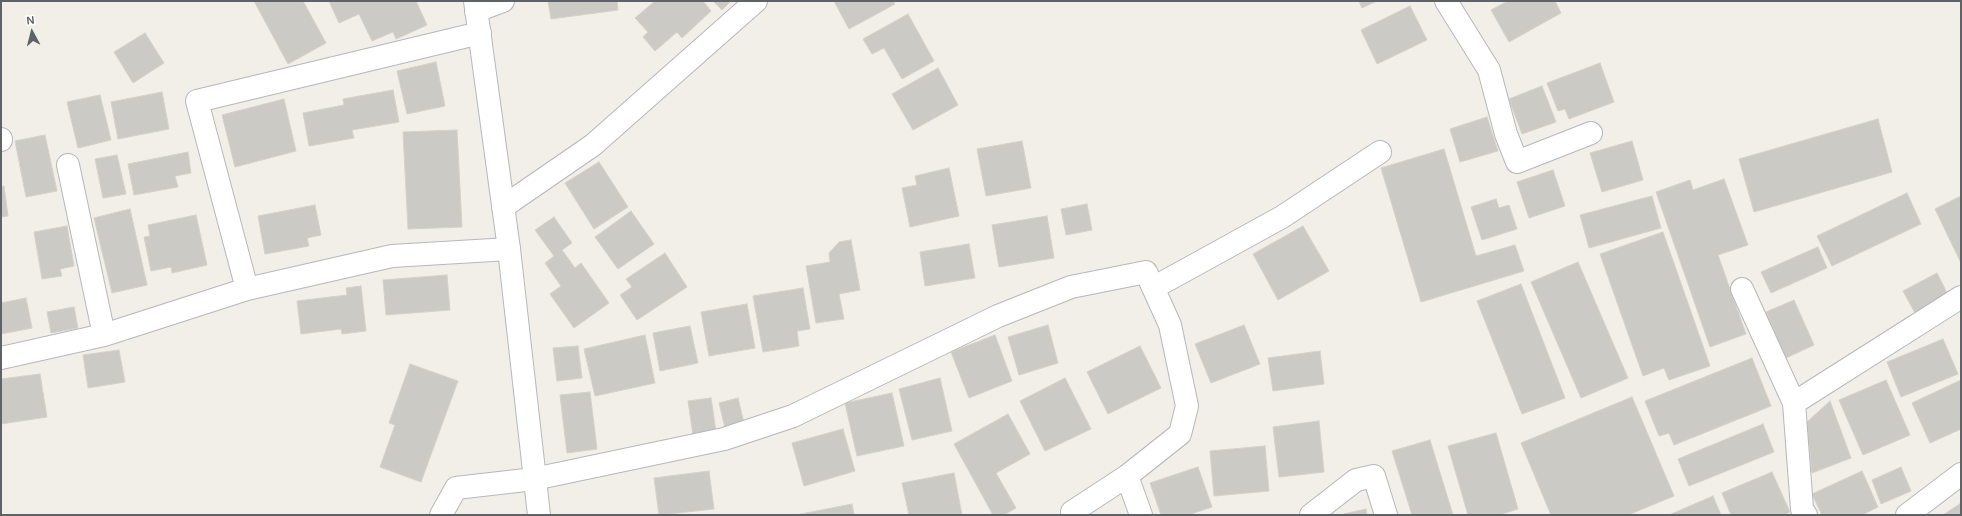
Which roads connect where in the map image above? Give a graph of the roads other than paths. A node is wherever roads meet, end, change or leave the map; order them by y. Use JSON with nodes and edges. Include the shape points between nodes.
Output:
{"nodes":[{"id":1,"x":503,"y":1,"type":"edge"},
{"id":2,"x":756,"y":1,"type":"edge"},
{"id":3,"x":1446,"y":1,"type":"edge"},
{"id":4,"x":475,"y":6,"type":"edge"},
{"id":5,"x":480,"y":33,"type":"junction"},
{"id":6,"x":1591,"y":133,"type":"dead end"},
{"id":7,"x":1380,"y":152,"type":"dead end"},
{"id":8,"x":68,"y":165,"type":"dead end"},
{"id":9,"x":503,"y":207,"type":"junction"},
{"id":10,"x":509,"y":249,"type":"junction"},
{"id":11,"x":1153,"y":288,"type":"junction"},
{"id":12,"x":247,"y":289,"type":"junction"},
{"id":13,"x":1742,"y":289,"type":"dead end"},
{"id":14,"x":1961,"y":297,"type":"edge"},
{"id":15,"x":104,"y":335,"type":"junction"},
{"id":16,"x":1,"y":358,"type":"edge"},
{"id":17,"x":1794,"y":403,"type":"junction"},
{"id":18,"x":1961,"y":474,"type":"edge"},
{"id":19,"x":1127,"y":476,"type":"junction"},
{"id":20,"x":534,"y":479,"type":"junction"},
{"id":21,"x":1072,"y":512,"type":"dead end"},
{"id":22,"x":441,"y":515,"type":"edge"},
{"id":23,"x":539,"y":515,"type":"edge"},
{"id":24,"x":1141,"y":515,"type":"edge"},
{"id":25,"x":1311,"y":515,"type":"edge"},
{"id":26,"x":1386,"y":515,"type":"edge"},
{"id":27,"x":1806,"y":515,"type":"edge"},
{"id":28,"x":1907,"y":515,"type":"edge"}],
"edges":[{"from":1,"to":4,"type":"street"},
{"from":2,"to":9,"type":"street","via":[[593,144]]},
{"from":3,"to":6,"type":"street","via":[[1489,70],[1506,134],[1517,162]]},
{"from":4,"to":5,"type":"street"},
{"from":5,"to":9,"type":"street"},
{"from":5,"to":12,"type":"street","via":[[197,100]]},
{"from":7,"to":11,"type":"street","via":[[1282,216]]},
{"from":8,"to":15,"type":"street"},
{"from":9,"to":10,"type":"street"},
{"from":10,"to":12,"type":"street","via":[[392,256]]},
{"from":10,"to":20,"type":"street"},
{"from":11,"to":19,"type":"street","via":[[1170,325],[1187,406],[1180,434]]},
{"from":11,"to":20,"type":"street","via":[[1146,272],[1071,287],[998,316],[793,416],[724,439]]},
{"from":12,"to":15,"type":"street"},
{"from":13,"to":17,"type":"street"},
{"from":14,"to":17,"type":"street"},
{"from":15,"to":16,"type":"street"},
{"from":17,"to":27,"type":"street","via":[[1802,509]]},
{"from":18,"to":28,"type":"street"},
{"from":19,"to":21,"type":"street"},
{"from":19,"to":24,"type":"street"},
{"from":20,"to":22,"type":"street","via":[[456,488]]},
{"from":20,"to":23,"type":"street"},
{"from":25,"to":26,"type":"street","via":[[1356,480],[1374,476]]}]}
